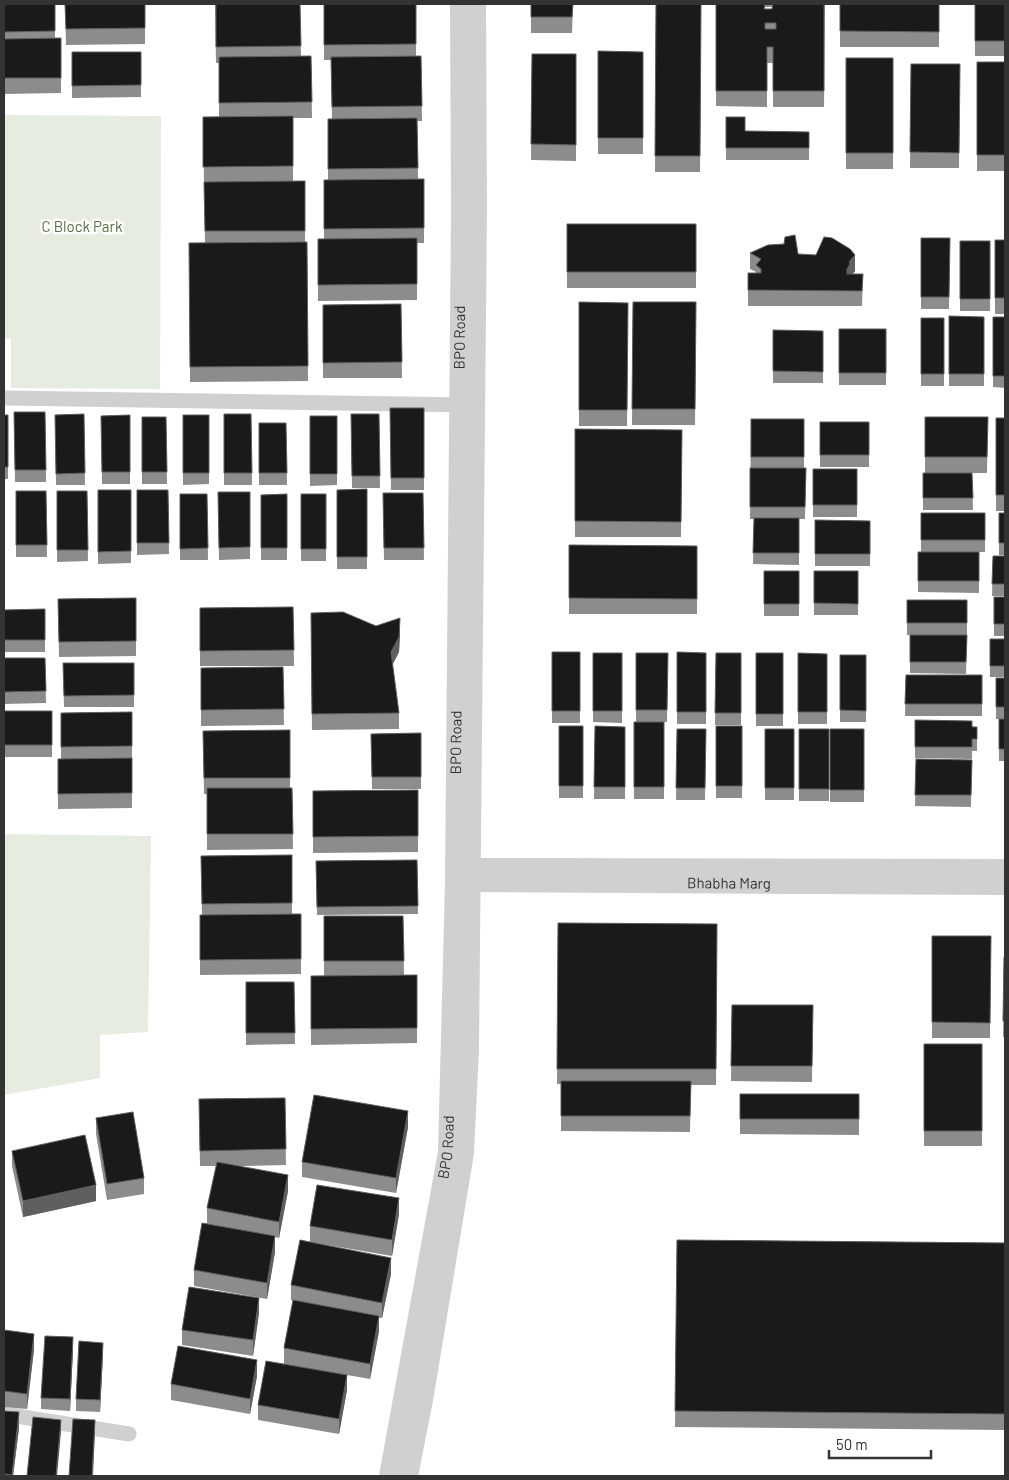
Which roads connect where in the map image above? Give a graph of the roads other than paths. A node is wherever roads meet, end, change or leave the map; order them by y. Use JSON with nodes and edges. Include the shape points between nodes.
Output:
{"nodes":[{"id":1,"x":460,"y":4,"type":"edge"},
{"id":2,"x":476,"y":4,"type":"edge"},
{"id":3,"x":4,"y":398,"type":"edge"},
{"id":4,"x":467,"y":405,"type":"junction"},
{"id":5,"x":1005,"y":869,"type":"edge"},
{"id":6,"x":463,"y":875,"type":"junction"},
{"id":7,"x":1005,"y":885,"type":"edge"},
{"id":8,"x":4,"y":1414,"type":"edge"},
{"id":9,"x":129,"y":1434,"type":"dead end"},
{"id":10,"x":389,"y":1476,"type":"edge"},
{"id":11,"x":408,"y":1476,"type":"edge"}],
"edges":[{"from":1,"to":4,"type":"street","name":"BPO Road","via":[[461,218]]},
{"from":2,"to":4,"type":"street","name":"BPO Road","via":[[477,210]]},
{"from":3,"to":4,"type":"street"},
{"from":4,"to":6,"type":"street","name":"BPO Road"},
{"from":5,"to":6,"type":"street","name":"Bhabha Marg"},
{"from":6,"to":7,"type":"street","name":"Bhabha Marg"},
{"from":6,"to":10,"type":"street","name":"BPO Road","via":[[448,1152]]},
{"from":6,"to":11,"type":"street","name":"BPO Road","via":[[469,1049],[464,1153]]},
{"from":8,"to":9,"type":"street"}]}
